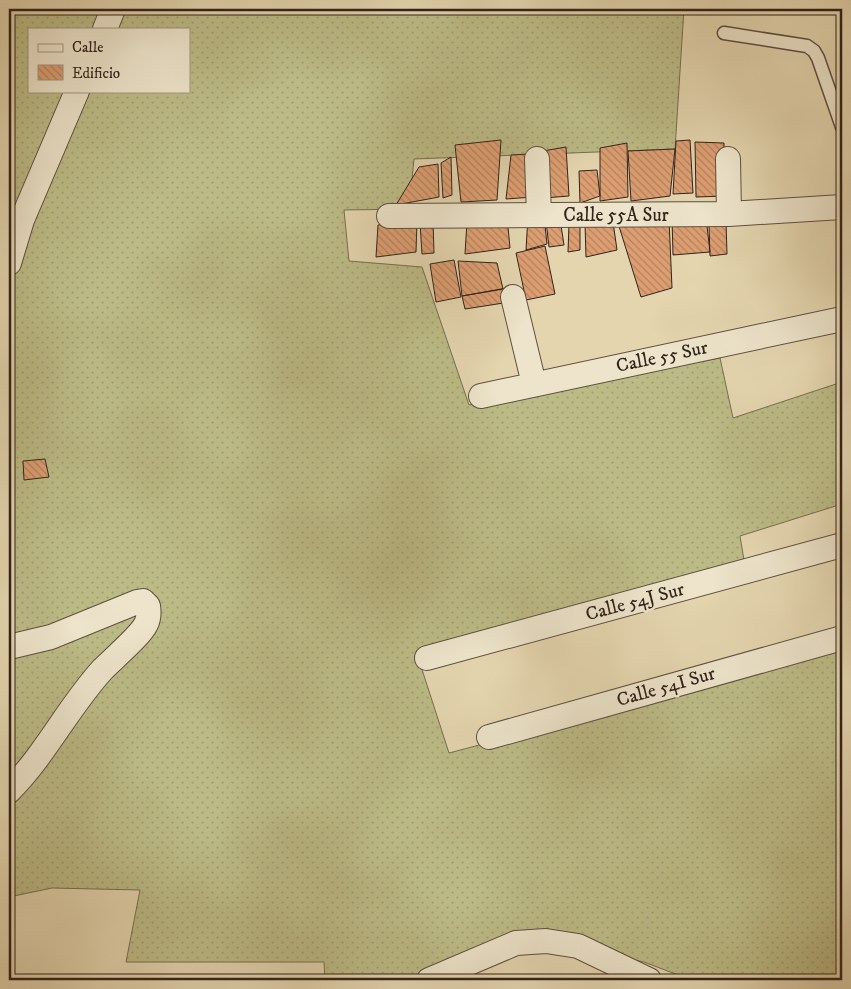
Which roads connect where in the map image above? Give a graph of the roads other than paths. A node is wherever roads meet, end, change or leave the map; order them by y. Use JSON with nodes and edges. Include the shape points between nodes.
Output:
{"nodes":[{"id":1,"x":113,"y":9,"type":"edge"},
{"id":2,"x":104,"y":28,"type":"edge"},
{"id":3,"x":724,"y":33,"type":"dead end"},
{"id":4,"x":77,"y":92,"type":"edge"},
{"id":5,"x":842,"y":127,"type":"edge"},
{"id":6,"x":537,"y":159,"type":"dead end"},
{"id":7,"x":728,"y":159,"type":"dead end"},
{"id":8,"x":842,"y":207,"type":"edge"},
{"id":9,"x":729,"y":214,"type":"junction"},
{"id":10,"x":539,"y":215,"type":"junction"},
{"id":11,"x":389,"y":216,"type":"dead end"},
{"id":12,"x":9,"y":263,"type":"edge"},
{"id":13,"x":513,"y":297,"type":"dead end"},
{"id":14,"x":842,"y":319,"type":"edge"},
{"id":15,"x":534,"y":384,"type":"junction"},
{"id":16,"x":481,"y":396,"type":"dead end"},
{"id":17,"x":842,"y":545,"type":"edge"},
{"id":18,"x":842,"y":638,"type":"edge"},
{"id":19,"x":9,"y":647,"type":"edge"},
{"id":20,"x":427,"y":658,"type":"dead end"},
{"id":21,"x":489,"y":737,"type":"dead end"},
{"id":22,"x":9,"y":791,"type":"edge"},
{"id":23,"x":429,"y":980,"type":"edge"},
{"id":24,"x":649,"y":980,"type":"edge"}],
"edges":[{"from":1,"to":2,"type":"street"},
{"from":3,"to":5,"type":"lane","via":[[807,46],[814,51]]},
{"from":4,"to":12,"type":"street","via":[[22,220]]},
{"from":6,"to":10,"type":"street"},
{"from":7,"to":9,"type":"street"},
{"from":8,"to":9,"type":"street","name":"Calle 55A Sur"},
{"from":9,"to":10,"type":"street","name":"Calle 55A Sur"},
{"from":10,"to":11,"type":"street","name":"Calle 55A Sur"},
{"from":13,"to":15,"type":"street"},
{"from":14,"to":15,"type":"street","name":"Calle 55 Sur"},
{"from":15,"to":16,"type":"street","name":"Calle 55 Sur"},
{"from":17,"to":20,"type":"street","name":"Calle 54J Sur"},
{"from":18,"to":21,"type":"street","name":"Calle 54I Sur"},
{"from":19,"to":22,"type":"street","via":[[51,637],[137,602],[143,601],[148,606],[146,626],[102,671],[64,718],[31,768]]},
{"from":23,"to":24,"type":"street","via":[[516,943],[546,942],[578,946]]}]}
